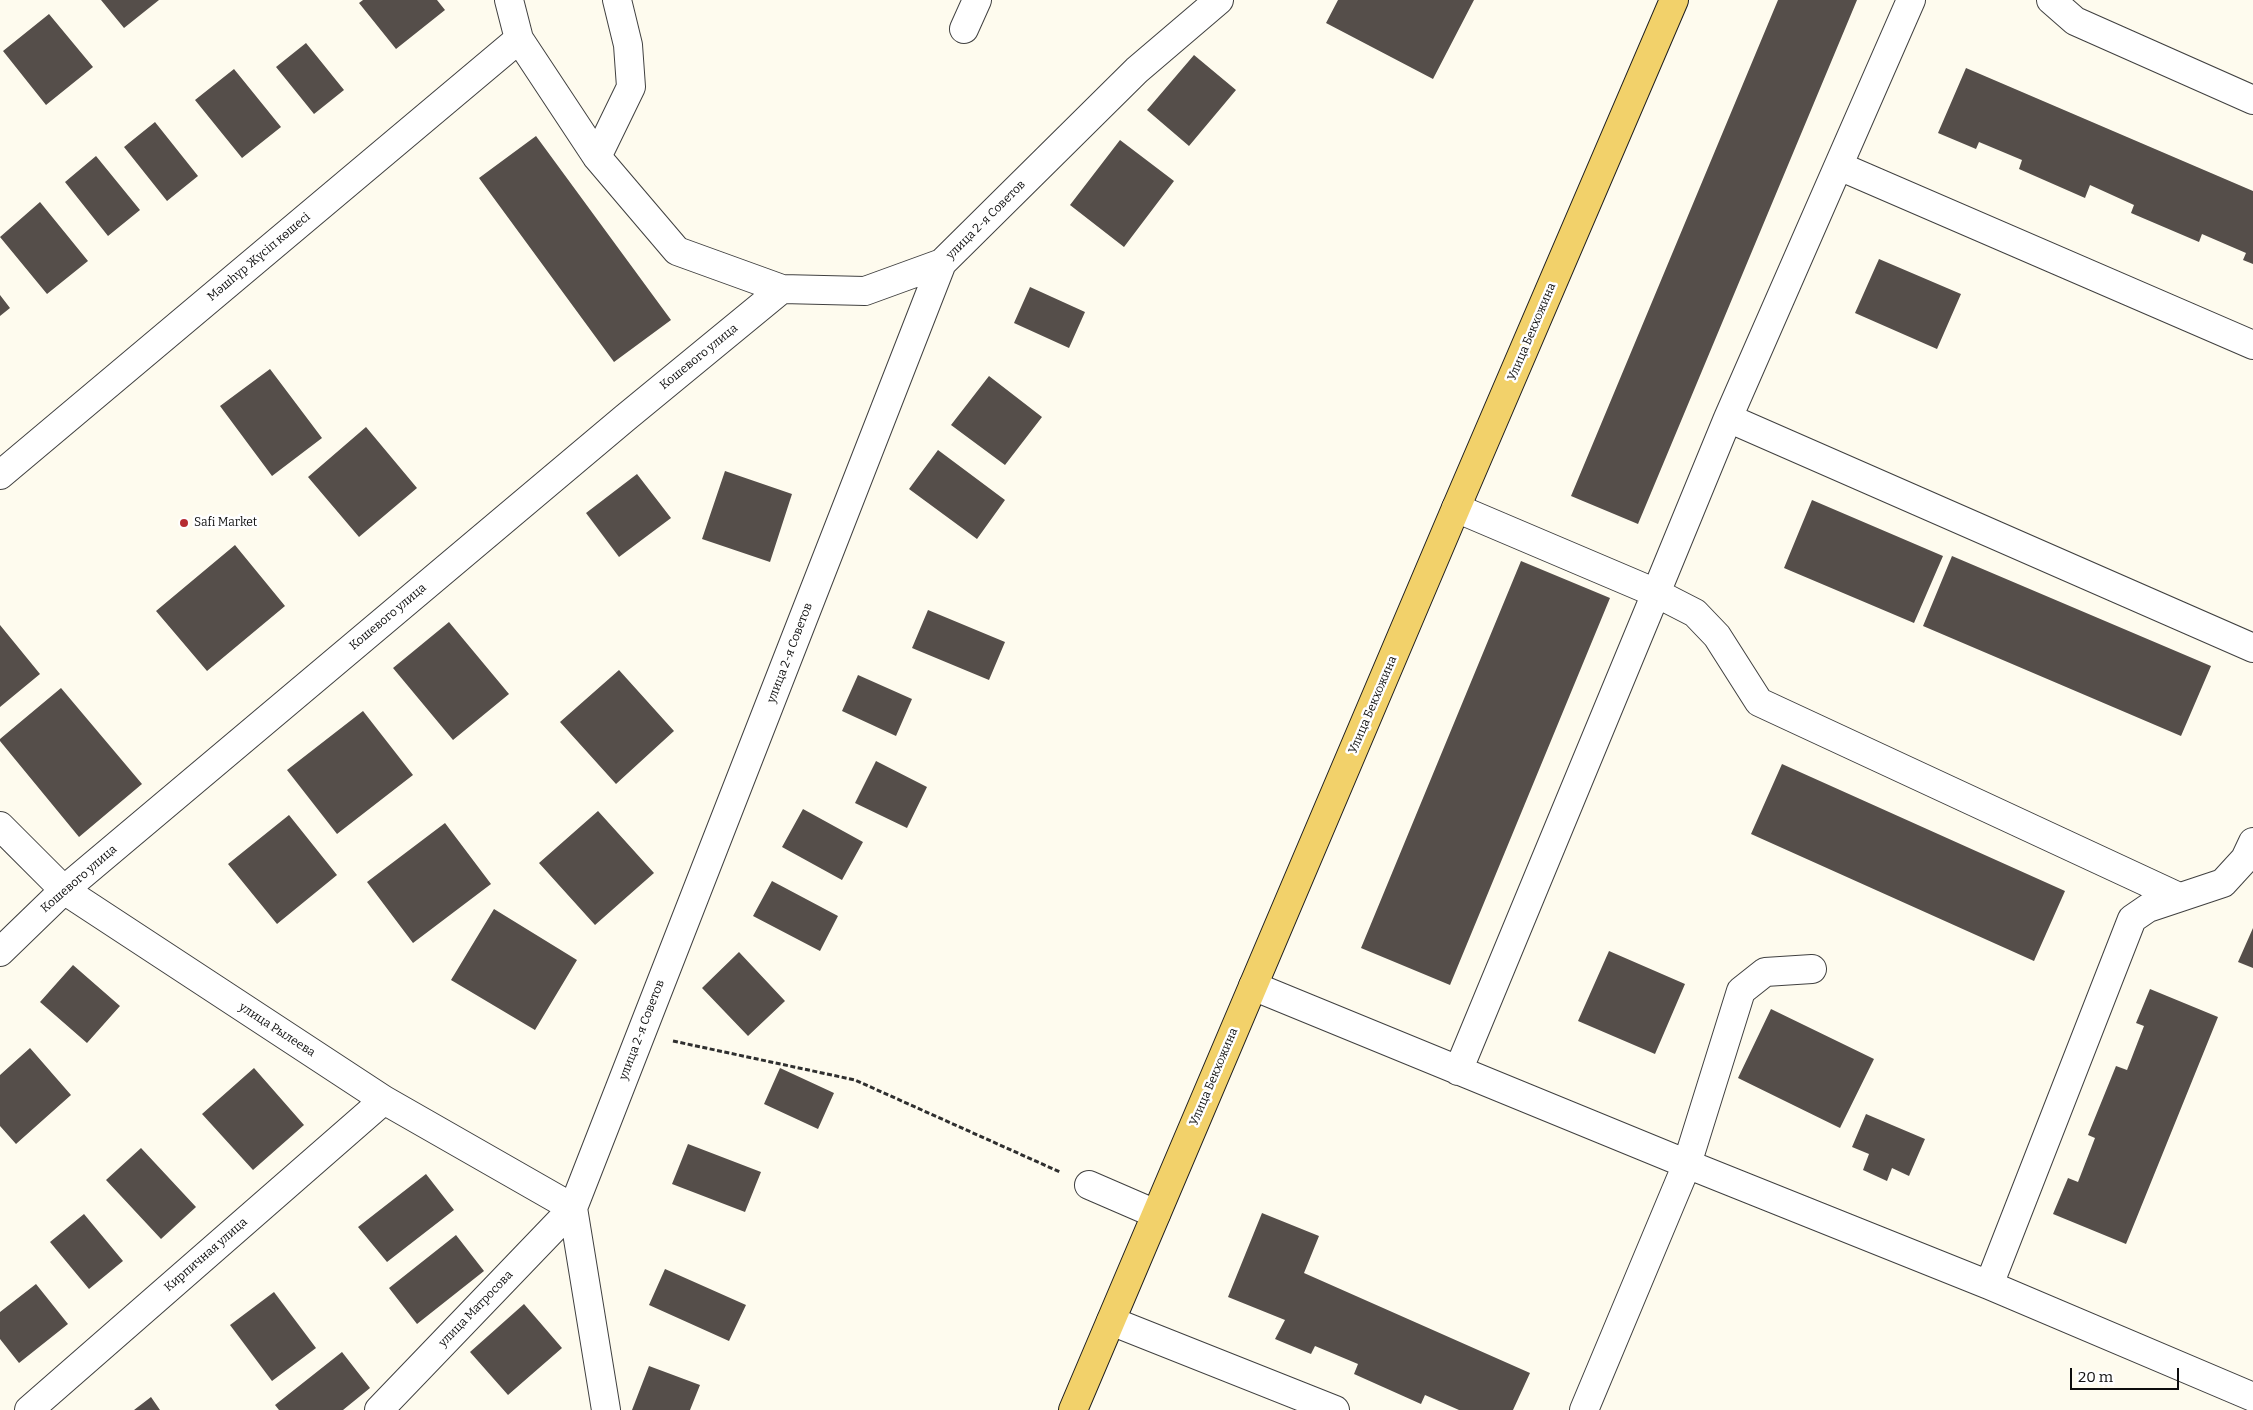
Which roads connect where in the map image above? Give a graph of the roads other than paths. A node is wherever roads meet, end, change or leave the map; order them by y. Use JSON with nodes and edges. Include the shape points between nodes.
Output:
{"nodes":[{"id":1,"x":509,"y":0,"type":"edge"},
{"id":2,"x":617,"y":0,"type":"edge"},
{"id":3,"x":977,"y":0,"type":"edge"},
{"id":4,"x":1219,"y":0,"type":"edge"},
{"id":5,"x":1674,"y":0,"type":"edge"},
{"id":6,"x":1911,"y":0,"type":"edge"},
{"id":7,"x":2052,"y":0,"type":"edge"},
{"id":8,"x":964,"y":28,"type":"dead end"},
{"id":9,"x":519,"y":39,"type":"junction"},
{"id":10,"x":2253,"y":100,"type":"edge"},
{"id":11,"x":598,"y":157,"type":"junction"},
{"id":12,"x":1839,"y":166,"type":"junction"},
{"id":13,"x":942,"y":263,"type":"junction"},
{"id":14,"x":782,"y":288,"type":"junction"},
{"id":15,"x":2253,"y":345,"type":"edge"},
{"id":16,"x":1728,"y":418,"type":"junction"},
{"id":17,"x":0,"y":474,"type":"edge"},
{"id":18,"x":1456,"y":508,"type":"junction"},
{"id":19,"x":1656,"y":592,"type":"junction"},
{"id":20,"x":2253,"y":648,"type":"edge"},
{"id":21,"x":0,"y":826,"type":"edge"},
{"id":22,"x":2253,"y":842,"type":"edge"},
{"id":23,"x":64,"y":890,"type":"junction"},
{"id":24,"x":2179,"y":897,"type":"junction"},
{"id":25,"x":0,"y":952,"type":"edge"},
{"id":26,"x":1812,"y":969,"type":"dead end"},
{"id":27,"x":1253,"y":986,"type":"junction"},
{"id":28,"x":1458,"y":1071,"type":"junction"},
{"id":29,"x":384,"y":1100,"type":"junction"},
{"id":30,"x":1687,"y":1164,"type":"junction"},
{"id":31,"x":1089,"y":1185,"type":"road end"},
{"id":32,"x":573,"y":1208,"type":"junction"},
{"id":33,"x":1156,"y":1214,"type":"junction"},
{"id":34,"x":1989,"y":1285,"type":"junction"},
{"id":35,"x":1111,"y":1322,"type":"junction"},
{"id":36,"x":2253,"y":1397,"type":"edge"},
{"id":37,"x":29,"y":1410,"type":"edge"},
{"id":38,"x":379,"y":1410,"type":"edge"},
{"id":39,"x":606,"y":1410,"type":"edge"},
{"id":40,"x":1073,"y":1410,"type":"edge"},
{"id":41,"x":1335,"y":1410,"type":"edge"},
{"id":42,"x":1584,"y":1410,"type":"edge"}],
"edges":[{"from":1,"to":9,"type":"street"},
{"from":2,"to":11,"type":"street","via":[[628,45],[631,87]]},
{"from":3,"to":8,"type":"street"},
{"from":4,"to":13,"type":"street","name":"улица 2-я Советов","via":[[1137,70]]},
{"from":5,"to":18,"type":"main road","name":"Улица Бекхожина"},
{"from":6,"to":12,"type":"street"},
{"from":7,"to":10,"type":"street","via":[[2075,21]]},
{"from":9,"to":11,"type":"street"},
{"from":9,"to":17,"type":"street","name":"Мәшһүр Жүсіп көшесі"},
{"from":11,"to":14,"type":"street","via":[[677,251]]},
{"from":12,"to":15,"type":"street"},
{"from":12,"to":16,"type":"street"},
{"from":13,"to":14,"type":"street","via":[[865,291]]},
{"from":13,"to":32,"type":"street","name":"улица 2-я Советов"},
{"from":14,"to":23,"type":"street","name":"Кошевого улица"},
{"from":16,"to":19,"type":"street"},
{"from":16,"to":20,"type":"street"},
{"from":18,"to":19,"type":"street"},
{"from":18,"to":27,"type":"main road","name":"Улица Бекхожина"},
{"from":19,"to":24,"type":"street","via":[[1695,613],[1717,636],[1759,702]]},
{"from":19,"to":28,"type":"street"},
{"from":21,"to":23,"type":"street","name":"улица Рылеева"},
{"from":22,"to":24,"type":"street","via":[[2245,859],[2223,883]]},
{"from":23,"to":25,"type":"street","name":"Кошевого улица"},
{"from":23,"to":29,"type":"street","name":"улица Рылеева"},
{"from":24,"to":34,"type":"street","via":[[2148,908],[2132,919]]},
{"from":26,"to":30,"type":"street","via":[[1765,972],[1741,991]]},
{"from":27,"to":28,"type":"street"},
{"from":27,"to":33,"type":"main road","name":"Улица Бекхожина"},
{"from":28,"to":30,"type":"street"},
{"from":29,"to":32,"type":"street","name":"улица Рылеева"},
{"from":29,"to":37,"type":"street","name":"Кирпичная улица"},
{"from":30,"to":34,"type":"street"},
{"from":30,"to":42,"type":"street"},
{"from":31,"to":33,"type":"street"},
{"from":32,"to":38,"type":"street","name":"улица Матросова"},
{"from":32,"to":39,"type":"street"},
{"from":33,"to":35,"type":"main road","name":"Улица Бекхожина"},
{"from":34,"to":36,"type":"street"},
{"from":35,"to":40,"type":"main road","name":"Улица Бекхожина"},
{"from":35,"to":41,"type":"street"}]}
